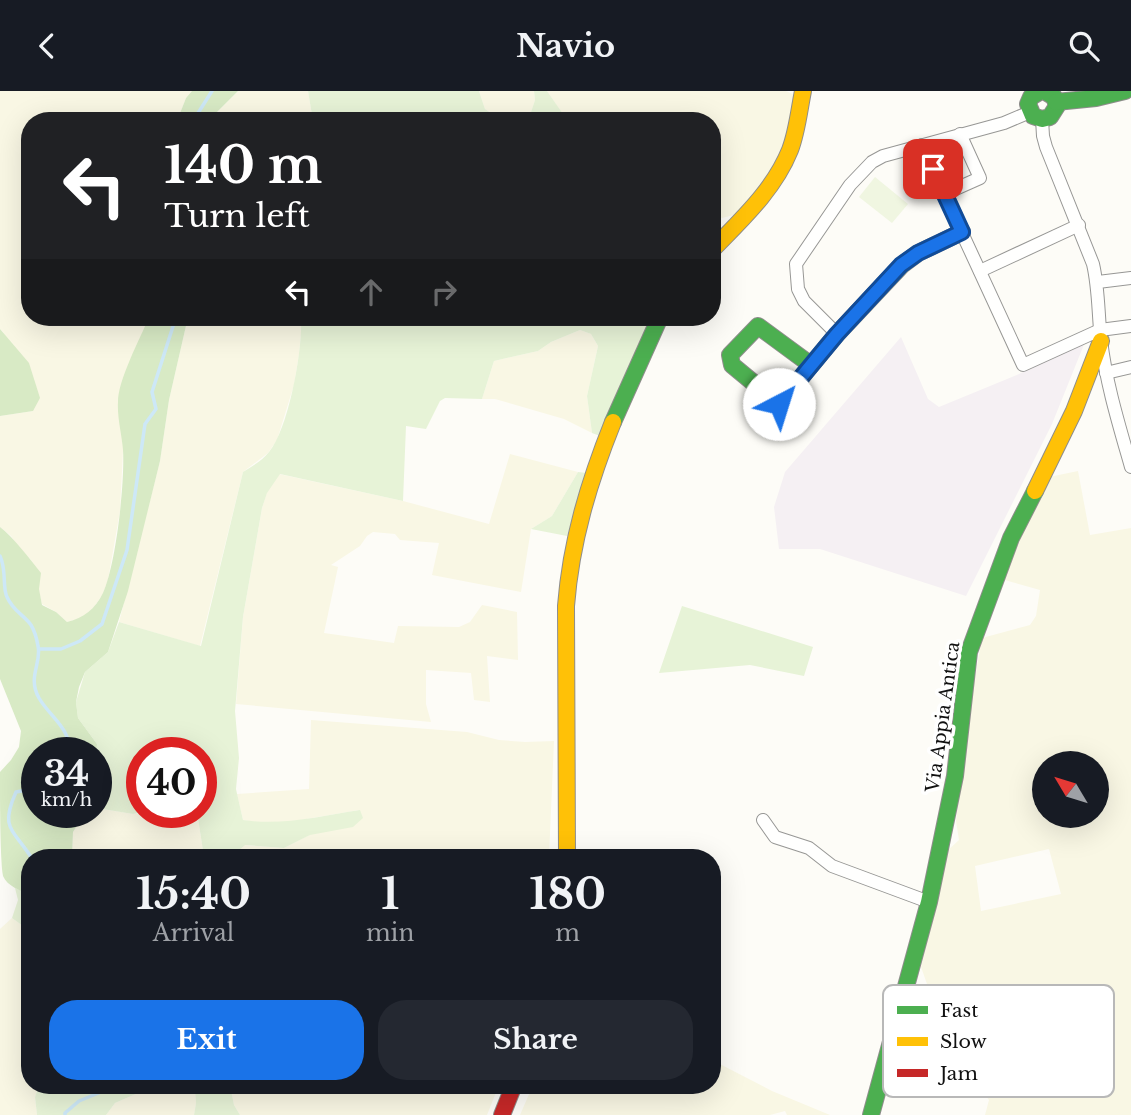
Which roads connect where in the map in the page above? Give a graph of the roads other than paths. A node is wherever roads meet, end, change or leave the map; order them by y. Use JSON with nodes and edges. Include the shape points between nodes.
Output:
{"nodes":[{"id":1,"x":803,"y":91,"type":"edge"},
{"id":2,"x":1125,"y":91,"type":"edge"},
{"id":3,"x":1041,"y":94,"type":"edge"},
{"id":4,"x":1036,"y":115,"type":"junction"},
{"id":5,"x":960,"y":134,"type":"junction"},
{"id":6,"x":922,"y":145,"type":"junction"},
{"id":7,"x":944,"y":194,"type":"junction"},
{"id":8,"x":1079,"y":225,"type":"junction"},
{"id":9,"x":962,"y":232,"type":"junction"},
{"id":10,"x":721,"y":240,"type":"edge"},
{"id":11,"x":980,"y":271,"type":"junction"},
{"id":12,"x":1131,"y":278,"type":"edge"},
{"id":13,"x":1098,"y":282,"type":"junction"},
{"id":14,"x":656,"y":326,"type":"edge"},
{"id":15,"x":1131,"y":326,"type":"edge"},
{"id":16,"x":837,"y":334,"type":"junction"},
{"id":17,"x":1100,"y":335,"type":"junction"},
{"id":18,"x":811,"y":365,"type":"junction"},
{"id":19,"x":1131,"y":367,"type":"edge"},
{"id":20,"x":1106,"y":373,"type":"junction"},
{"id":21,"x":1131,"y":467,"type":"edge"},
{"id":22,"x":763,"y":820,"type":"dead end"},
{"id":23,"x":567,"y":849,"type":"edge"},
{"id":24,"x":929,"y":902,"type":"junction"},
{"id":25,"x":906,"y":985,"type":"edge"},
{"id":26,"x":883,"y":1071,"type":"edge"},
{"id":27,"x":510,"y":1094,"type":"edge"},
{"id":28,"x":502,"y":1115,"type":"edge"},
{"id":29,"x":871,"y":1115,"type":"edge"}],
"edges":[{"from":1,"to":10,"type":"street","via":[[783,165]]},
{"from":2,"to":3,"type":"street","via":[[1096,98]]},
{"from":3,"to":4,"type":"street","via":[[1028,104]]},
{"from":3,"to":4,"type":"street","via":[[1054,114]]},
{"from":4,"to":5,"type":"street"},
{"from":4,"to":8,"type":"street","name":"Via Appia Antica"},
{"from":5,"to":6,"type":"street"},
{"from":5,"to":7,"type":"street","via":[[979,178]]},
{"from":6,"to":7,"type":"street"},
{"from":6,"to":16,"type":"street","via":[[883,156],[861,173],[796,264],[804,301]]},
{"from":7,"to":9,"type":"street"},
{"from":8,"to":11,"type":"street"},
{"from":8,"to":13,"type":"street","name":"Via Appia Antica"},
{"from":9,"to":11,"type":"street"},
{"from":9,"to":16,"type":"street","via":[[901,265]]},
{"from":11,"to":17,"type":"street","via":[[1023,365]]},
{"from":12,"to":13,"type":"street"},
{"from":13,"to":17,"type":"street","name":"Via Appia Antica"},
{"from":14,"to":23,"type":"street","via":[[604,444],[567,572]]},
{"from":15,"to":17,"type":"street"},
{"from":16,"to":18,"type":"street"},
{"from":17,"to":20,"type":"street"},
{"from":17,"to":24,"type":"street","name":"Via Appia Antica","via":[[1074,411],[1011,538],[972,644],[954,776]]},
{"from":18,"to":18,"type":"street","via":[[779,404],[732,365],[730,355],[758,326]]},
{"from":19,"to":20,"type":"street"},
{"from":20,"to":21,"type":"street"},
{"from":22,"to":24,"type":"street","via":[[775,837],[809,848],[832,866]]},
{"from":24,"to":25,"type":"street","name":"Via Appia Antica"},
{"from":26,"to":29,"type":"street","name":"Via Appia Antica"},
{"from":27,"to":28,"type":"street"}]}
